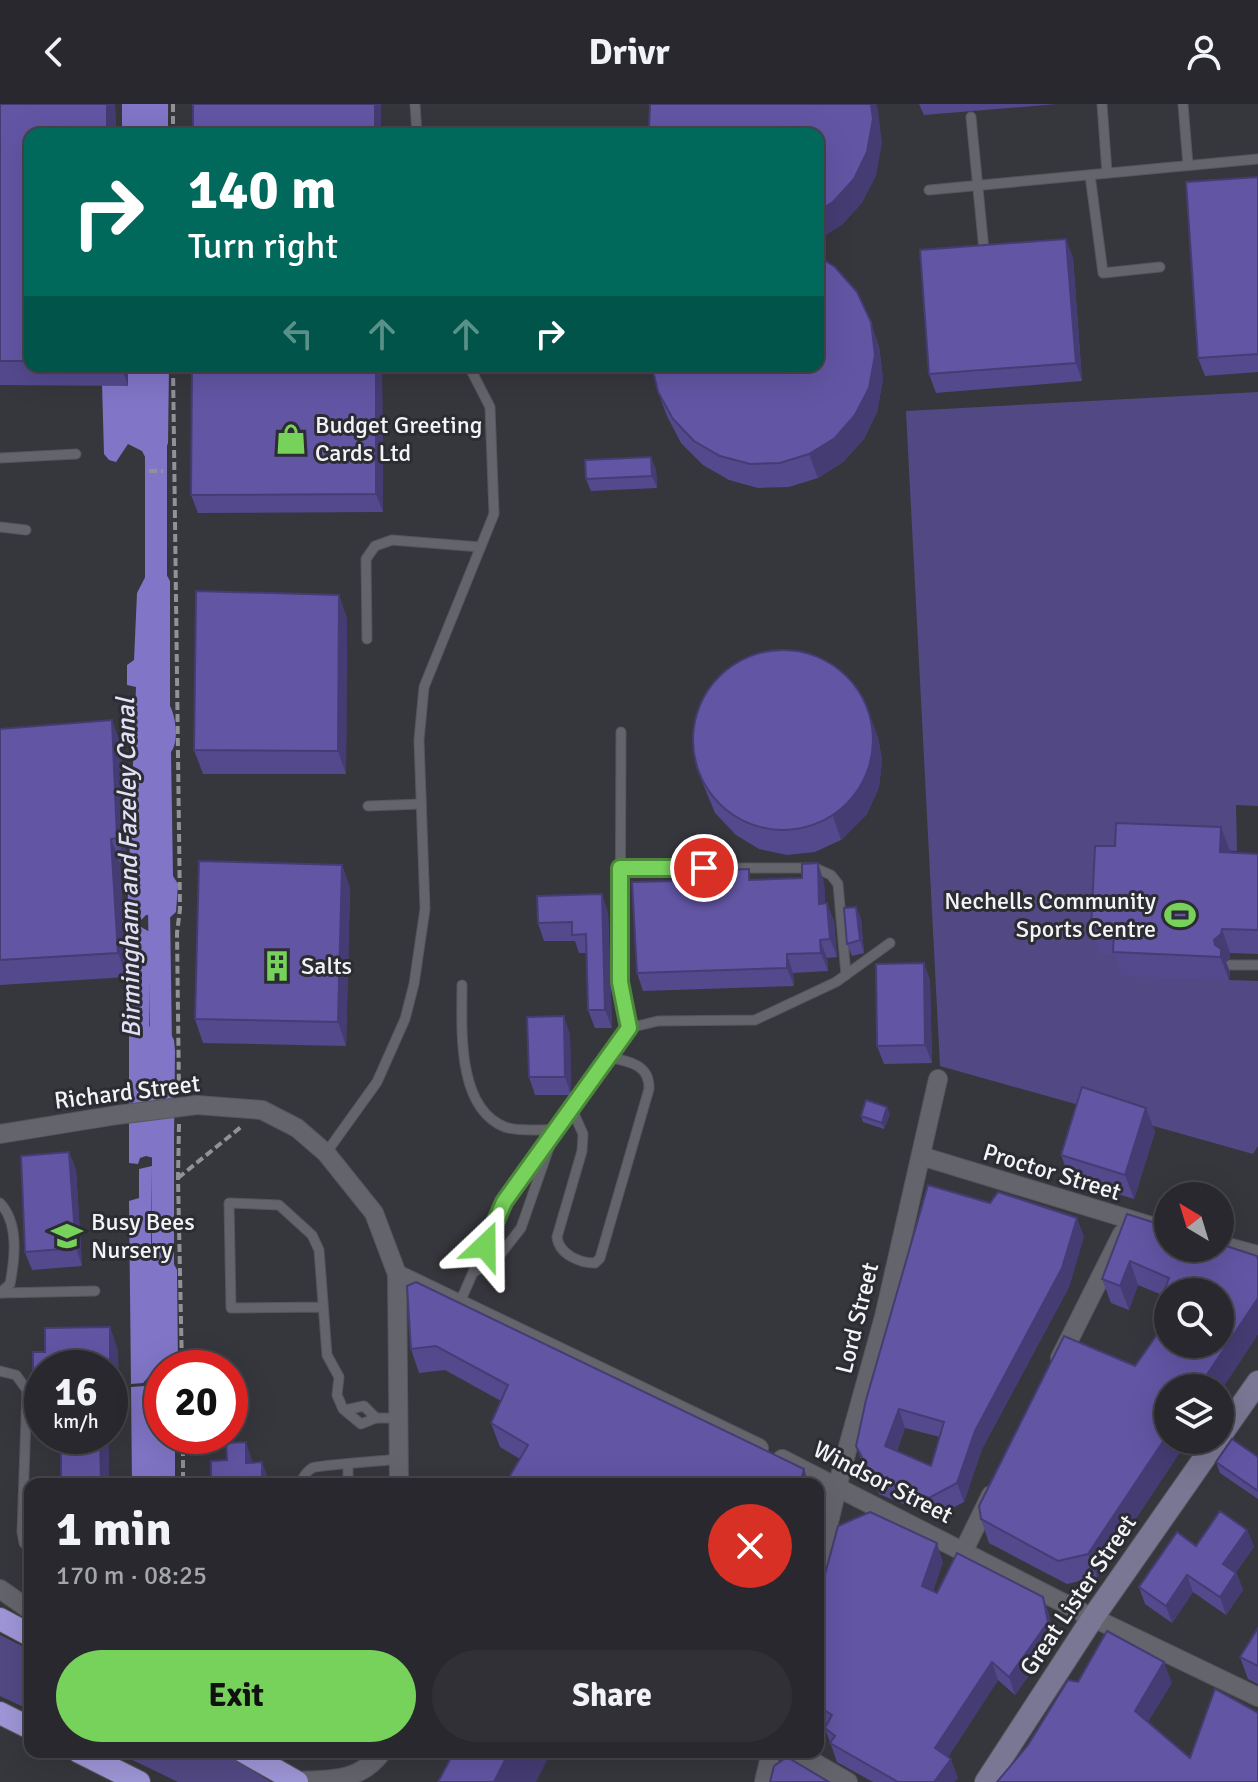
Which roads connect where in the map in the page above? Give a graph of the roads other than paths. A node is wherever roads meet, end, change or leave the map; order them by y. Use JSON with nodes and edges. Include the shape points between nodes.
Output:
{"nodes":[{"id":1,"x":415,"y":104,"type":"edge"},
{"id":2,"x":1102,"y":104,"type":"edge"},
{"id":3,"x":1183,"y":104,"type":"edge"},
{"id":4,"x":971,"y":117,"type":"dead end"},
{"id":5,"x":417,"y":128,"type":"edge"},
{"id":6,"x":1258,"y":159,"type":"edge"},
{"id":7,"x":1188,"y":165,"type":"junction"},
{"id":8,"x":1107,"y":173,"type":"junction"},
{"id":9,"x":1090,"y":175,"type":"junction"},
{"id":10,"x":978,"y":185,"type":"junction"},
{"id":11,"x":929,"y":190,"type":"dead end"},
{"id":12,"x":984,"y":250,"type":"edge"},
{"id":13,"x":1160,"y":267,"type":"dead end"},
{"id":14,"x":472,"y":372,"type":"edge"},
{"id":15,"x":76,"y":454,"type":"dead end"},
{"id":16,"x":0,"y":458,"type":"edge"},
{"id":17,"x":0,"y":527,"type":"edge"},
{"id":18,"x":26,"y":530,"type":"dead end"},
{"id":19,"x":480,"y":547,"type":"junction"},
{"id":20,"x":367,"y":639,"type":"dead end"},
{"id":21,"x":621,"y":732,"type":"dead end"},
{"id":22,"x":421,"y":804,"type":"junction"},
{"id":23,"x":368,"y":806,"type":"dead end"},
{"id":24,"x":620,"y":868,"type":"junction"},
{"id":25,"x":890,"y":943,"type":"dead end"},
{"id":26,"x":1230,"y":965,"type":"dead end"},
{"id":27,"x":1258,"y":965,"type":"edge"},
{"id":28,"x":846,"y":975,"type":"junction"},
{"id":29,"x":462,"y":985,"type":"dead end"},
{"id":30,"x":629,"y":1028,"type":"junction"},
{"id":31,"x":607,"y":1057,"type":"junction"},
{"id":32,"x":938,"y":1079,"type":"dead end"},
{"id":33,"x":571,"y":1107,"type":"junction"},
{"id":34,"x":555,"y":1130,"type":"junction"},
{"id":35,"x":0,"y":1134,"type":"edge"},
{"id":36,"x":326,"y":1153,"type":"junction"},
{"id":37,"x":921,"y":1156,"type":"junction"},
{"id":38,"x":0,"y":1203,"type":"edge"},
{"id":39,"x":1128,"y":1221,"type":"junction"},
{"id":40,"x":1154,"y":1228,"type":"edge"},
{"id":41,"x":1234,"y":1249,"type":"edge"},
{"id":42,"x":1258,"y":1255,"type":"edge"},
{"id":43,"x":474,"y":1272,"type":"junction"},
{"id":44,"x":397,"y":1274,"type":"junction"},
{"id":45,"x":95,"y":1291,"type":"dead end"},
{"id":46,"x":1,"y":1293,"type":"edge"},
{"id":47,"x":460,"y":1302,"type":"junction"},
{"id":48,"x":323,"y":1307,"type":"junction"},
{"id":49,"x":0,"y":1371,"type":"edge"},
{"id":50,"x":1050,"y":1378,"type":"edge"},
{"id":51,"x":1258,"y":1382,"type":"edge"},
{"id":52,"x":345,"y":1410,"type":"junction"},
{"id":53,"x":1234,"y":1416,"type":"edge"},
{"id":54,"x":376,"y":1418,"type":"junction"},
{"id":55,"x":398,"y":1418,"type":"junction"},
{"id":56,"x":1208,"y":1454,"type":"edge"},
{"id":57,"x":399,"y":1459,"type":"junction"},
{"id":58,"x":348,"y":1465,"type":"junction"},
{"id":59,"x":303,"y":1478,"type":"edge"},
{"id":60,"x":348,"y":1478,"type":"edge"},
{"id":61,"x":399,"y":1478,"type":"edge"},
{"id":62,"x":822,"y":1478,"type":"edge"},
{"id":63,"x":1000,"y":1478,"type":"edge"},
{"id":64,"x":824,"y":1479,"type":"edge"},
{"id":65,"x":838,"y":1486,"type":"junction"},
{"id":66,"x":24,"y":1543,"type":"edge"},
{"id":67,"x":824,"y":1543,"type":"edge"},
{"id":68,"x":964,"y":1550,"type":"junction"},
{"id":69,"x":0,"y":1589,"type":"edge"},
{"id":70,"x":24,"y":1606,"type":"edge"},
{"id":71,"x":1094,"y":1616,"type":"junction"},
{"id":72,"x":0,"y":1619,"type":"edge"},
{"id":73,"x":24,"y":1632,"type":"edge"},
{"id":74,"x":1258,"y":1697,"type":"edge"},
{"id":75,"x":0,"y":1713,"type":"edge"},
{"id":76,"x":24,"y":1725,"type":"edge"},
{"id":77,"x":91,"y":1758,"type":"edge"},
{"id":78,"x":254,"y":1758,"type":"edge"},
{"id":79,"x":378,"y":1758,"type":"edge"},
{"id":80,"x":770,"y":1758,"type":"edge"},
{"id":81,"x":806,"y":1758,"type":"edge"},
{"id":82,"x":139,"y":1782,"type":"edge"},
{"id":83,"x":296,"y":1782,"type":"edge"},
{"id":84,"x":764,"y":1782,"type":"edge"},
{"id":85,"x":848,"y":1782,"type":"edge"},
{"id":86,"x":986,"y":1782,"type":"edge"}],
"edges":[{"from":1,"to":5,"type":"lane"},
{"from":2,"to":8,"type":"lane"},
{"from":3,"to":7,"type":"lane"},
{"from":4,"to":10,"type":"lane"},
{"from":6,"to":7,"type":"lane"},
{"from":7,"to":8,"type":"lane"},
{"from":8,"to":9,"type":"lane"},
{"from":9,"to":10,"type":"lane"},
{"from":9,"to":13,"type":"lane","via":[[1103,273]]},
{"from":10,"to":11,"type":"lane"},
{"from":10,"to":12,"type":"lane"},
{"from":14,"to":19,"type":"lane","via":[[490,407],[494,514]]},
{"from":15,"to":16,"type":"lane"},
{"from":17,"to":18,"type":"lane"},
{"from":19,"to":20,"type":"lane","via":[[392,540],[375,546],[366,559]]},
{"from":19,"to":22,"type":"lane","via":[[424,687]]},
{"from":21,"to":24,"type":"lane"},
{"from":22,"to":23,"type":"lane"},
{"from":22,"to":36,"type":"lane","via":[[425,909],[405,1019],[377,1082]]},
{"from":24,"to":28,"type":"lane","via":[[815,868],[831,875],[838,884]]},
{"from":24,"to":30,"type":"lane","via":[[620,982]]},
{"from":25,"to":28,"type":"lane"},
{"from":26,"to":27,"type":"lane"},
{"from":28,"to":30,"type":"lane","via":[[755,1020],[658,1021]]},
{"from":29,"to":34,"type":"lane","via":[[462,1053],[481,1110],[505,1127]]},
{"from":30,"to":31,"type":"lane"},
{"from":31,"to":33,"type":"lane"},
{"from":31,"to":33,"type":"lane","via":[[643,1069],[649,1089],[617,1206],[595,1263],[558,1246],[582,1151],[583,1134]]},
{"from":32,"to":37,"type":"street","name":"Lord Street"},
{"from":33,"to":34,"type":"lane"},
{"from":34,"to":43,"type":"lane","via":[[504,1202]]},
{"from":34,"to":43,"type":"lane","via":[[521,1228],[496,1260]]},
{"from":35,"to":36,"type":"street","name":"Richard Street","bridge":true,"via":[[197,1105],[262,1110],[297,1128]]},
{"from":36,"to":44,"type":"street","name":"Richard Street","via":[[374,1213]]},
{"from":37,"to":39,"type":"street","name":"Proctor Street"},
{"from":37,"to":65,"type":"street","name":"Lord Street"},
{"from":38,"to":46,"type":"lane","via":[[14,1230],[10,1284]]},
{"from":39,"to":40,"type":"street","name":"Proctor Street"},
{"from":39,"to":50,"type":"street"},
{"from":41,"to":42,"type":"street"},
{"from":43,"to":47,"type":"lane"},
{"from":44,"to":47,"type":"street","name":"Windsor Street"},
{"from":44,"to":55,"type":"street","name":"Richard Street"},
{"from":45,"to":46,"type":"lane"},
{"from":47,"to":62,"type":"street","name":"Windsor Street"},
{"from":48,"to":48,"type":"lane","via":[[319,1250],[312,1235],[279,1205],[229,1203],[231,1308]]},
{"from":48,"to":52,"type":"lane","via":[[327,1355],[339,1377],[337,1395]]},
{"from":49,"to":66,"type":"lane","via":[[16,1375],[27,1390]]},
{"from":51,"to":53,"type":"main road","name":"Great Lister Street"},
{"from":52,"to":54,"type":"lane","via":[[364,1406]]},
{"from":52,"to":54,"type":"lane","via":[[361,1424]]},
{"from":54,"to":55,"type":"lane"},
{"from":55,"to":57,"type":"street","name":"Richard Street"},
{"from":56,"to":71,"type":"main road","name":"Great Lister Street"},
{"from":57,"to":58,"type":"lane"},
{"from":57,"to":61,"type":"street","name":"Richard Street"},
{"from":58,"to":59,"type":"lane","via":[[315,1467]]},
{"from":58,"to":60,"type":"lane"},
{"from":63,"to":68,"type":"street"},
{"from":64,"to":65,"type":"street","name":"Windsor Street"},
{"from":65,"to":67,"type":"street","name":"Lord Street"},
{"from":65,"to":68,"type":"street","name":"Windsor Street"},
{"from":68,"to":71,"type":"street","name":"Windsor Street"},
{"from":69,"to":70,"type":"street"},
{"from":71,"to":74,"type":"street","name":"Windsor Street"},
{"from":71,"to":86,"type":"main road","name":"Great Lister Street"},
{"from":72,"to":73,"type":"highway"},
{"from":75,"to":76,"type":"highway"},
{"from":77,"to":82,"type":"highway"},
{"from":78,"to":83,"type":"highway"},
{"from":79,"to":83,"type":"street","via":[[345,1779]]},
{"from":80,"to":84,"type":"street"},
{"from":81,"to":85,"type":"street"}]}
